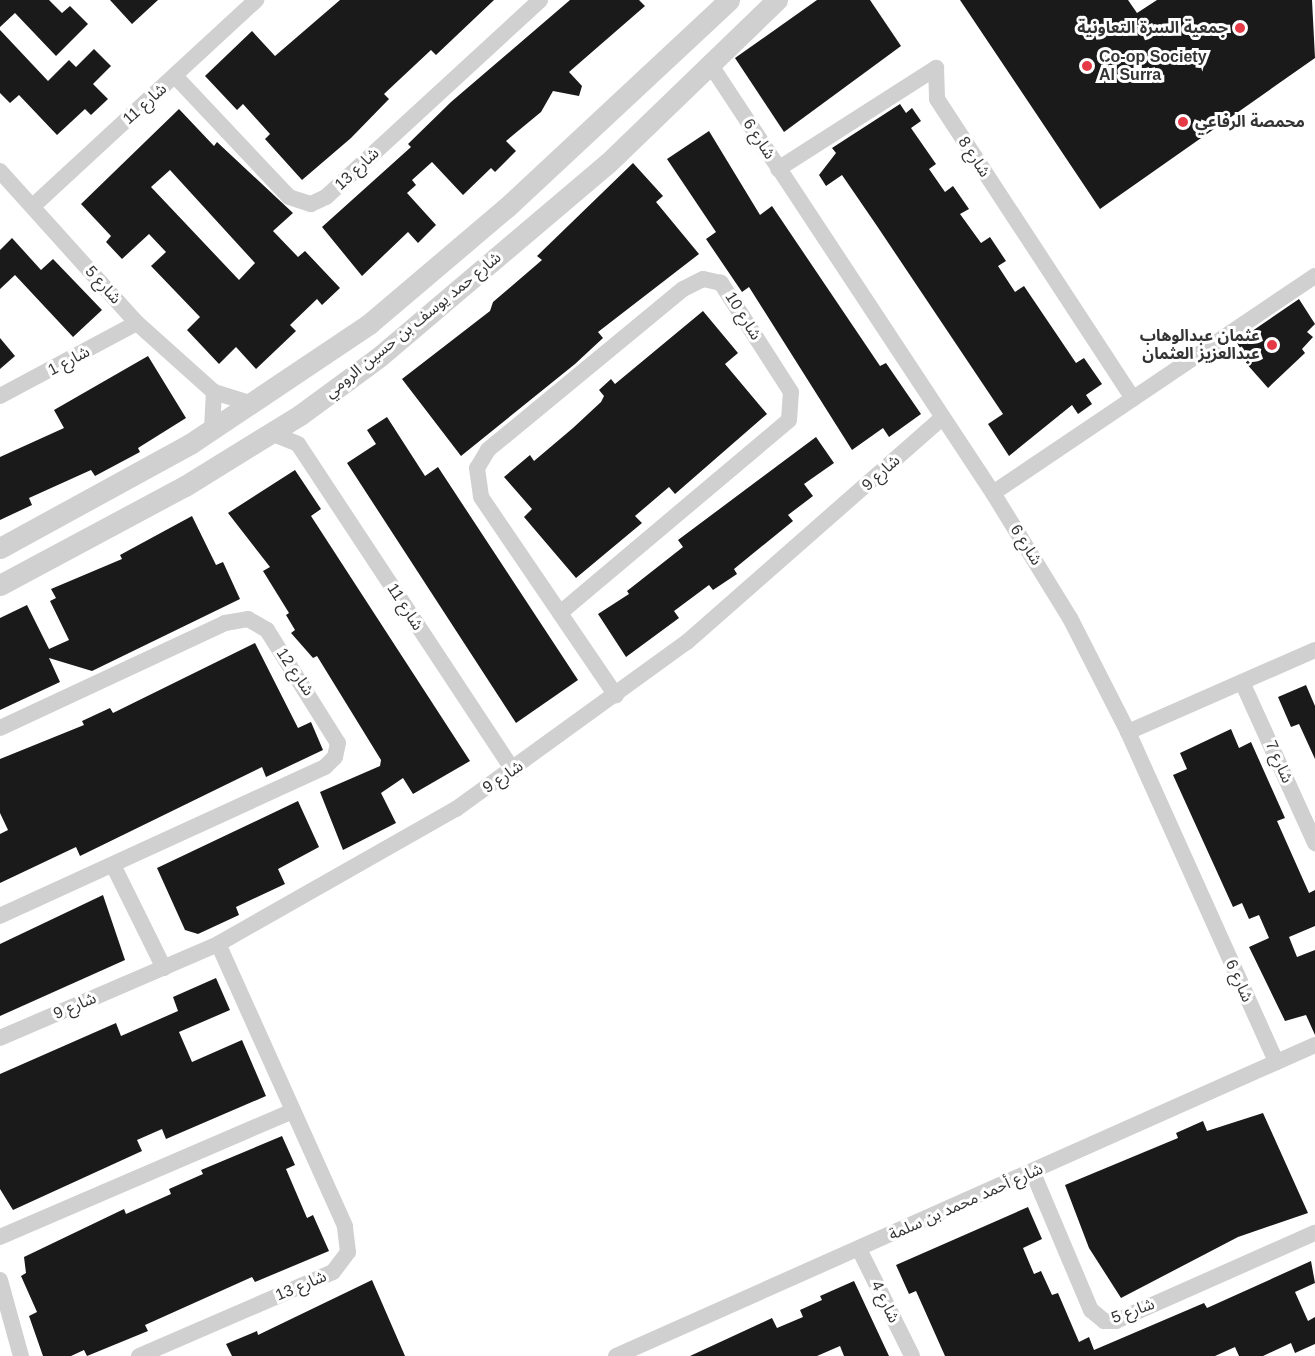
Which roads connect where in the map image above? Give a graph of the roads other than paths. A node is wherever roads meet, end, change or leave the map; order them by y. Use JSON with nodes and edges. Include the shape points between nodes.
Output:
{"nodes":[{"id":1,"x":256,"y":0,"type":"edge"},
{"id":2,"x":540,"y":0,"type":"edge"},
{"id":3,"x":729,"y":0,"type":"edge"},
{"id":4,"x":777,"y":0,"type":"edge"},
{"id":5,"x":710,"y":64,"type":"junction"},
{"id":6,"x":175,"y":76,"type":"junction"},
{"id":7,"x":778,"y":169,"type":"junction"},
{"id":8,"x":0,"y":171,"type":"edge"},
{"id":9,"x":538,"y":179,"type":"junction"},
{"id":10,"x":560,"y":204,"type":"junction"},
{"id":11,"x":33,"y":206,"type":"junction"},
{"id":12,"x":506,"y":208,"type":"junction"},
{"id":13,"x":522,"y":236,"type":"junction"},
{"id":14,"x":1315,"y":276,"type":"edge"},
{"id":15,"x":137,"y":323,"type":"junction"},
{"id":16,"x":214,"y":392,"type":"junction"},
{"id":17,"x":0,"y":396,"type":"edge"},
{"id":18,"x":1133,"y":398,"type":"junction"},
{"id":19,"x":253,"y":404,"type":"junction"},
{"id":20,"x":300,"y":415,"type":"junction"},
{"id":21,"x":942,"y":418,"type":"junction"},
{"id":22,"x":212,"y":429,"type":"junction"},
{"id":23,"x":271,"y":433,"type":"junction"},
{"id":24,"x":298,"y":444,"type":"junction"},
{"id":25,"x":993,"y":493,"type":"junction"},
{"id":26,"x":31,"y":532,"type":"junction"},
{"id":27,"x":0,"y":548,"type":"edge"},
{"id":28,"x":0,"y":555,"type":"edge"},
{"id":29,"x":44,"y":562,"type":"junction"},
{"id":30,"x":1,"y":584,"type":"edge"},
{"id":31,"x":560,"y":613,"type":"junction"},
{"id":32,"x":1315,"y":650,"type":"edge"},
{"id":33,"x":1242,"y":682,"type":"junction"},
{"id":34,"x":616,"y":696,"type":"junction"},
{"id":35,"x":0,"y":728,"type":"edge"},
{"id":36,"x":1128,"y":732,"type":"junction"},
{"id":37,"x":513,"y":770,"type":"junction"},
{"id":38,"x":1315,"y":843,"type":"edge"},
{"id":39,"x":113,"y":865,"type":"junction"},
{"id":40,"x":0,"y":916,"type":"edge"},
{"id":41,"x":218,"y":944,"type":"junction"},
{"id":42,"x":164,"y":968,"type":"junction"},
{"id":43,"x":0,"y":1038,"type":"edge"},
{"id":44,"x":1315,"y":1046,"type":"edge"},
{"id":45,"x":1276,"y":1062,"type":"junction"},
{"id":46,"x":293,"y":1111,"type":"junction"},
{"id":47,"x":1033,"y":1173,"type":"junction"},
{"id":48,"x":1315,"y":1233,"type":"edge"},
{"id":49,"x":0,"y":1237,"type":"edge"},
{"id":50,"x":859,"y":1249,"type":"junction"},
{"id":51,"x":0,"y":1280,"type":"edge"},
{"id":52,"x":21,"y":1356,"type":"edge"},
{"id":53,"x":139,"y":1356,"type":"edge"},
{"id":54,"x":616,"y":1356,"type":"edge"},
{"id":55,"x":912,"y":1356,"type":"edge"}],
"edges":[{"from":1,"to":6,"type":"street","name":"شارع 11"},
{"from":2,"to":6,"type":"street","name":"شارع 13","via":[[327,197],[311,204],[289,197]]},
{"from":3,"to":9,"type":"street","name":"شارع حمد يوسف بن حسين الرومي"},
{"from":4,"to":5,"type":"street","name":"شارع حمد يوسف بن حسين الرومي"},
{"from":5,"to":7,"type":"street","name":"شارع 6"},
{"from":5,"to":10,"type":"street","name":"شارع حمد يوسف بن حسين الرومي"},
{"from":6,"to":11,"type":"street","name":"شارع 11"},
{"from":7,"to":18,"type":"street","name":"شارع 8","via":[[936,68],[937,99]]},
{"from":7,"to":21,"type":"street","name":"شارع 6"},
{"from":8,"to":11,"type":"street","name":"شارع 5"},
{"from":9,"to":10,"type":"street","via":[[534,190],[538,201],[549,207]]},
{"from":9,"to":12,"type":"street","name":"شارع حمد يوسف بن حسين الرومي"},
{"from":10,"to":13,"type":"street","name":"شارع حمد يوسف بن حسين الرومي"},
{"from":11,"to":15,"type":"street","name":"شارع 5"},
{"from":12,"to":13,"type":"street","via":[[524,218]]},
{"from":12,"to":19,"type":"street","name":"شارع حمد يوسف بن حسين الرومي","via":[[369,324]]},
{"from":13,"to":20,"type":"street","name":"شارع حمد يوسف بن حسين الرومي","via":[[379,357]]},
{"from":14,"to":18,"type":"street"},
{"from":15,"to":16,"type":"street","name":"شارع 5"},
{"from":15,"to":17,"type":"street","name":"شارع 1"},
{"from":16,"to":19,"type":"street","name":"شارع 5"},
{"from":16,"to":22,"type":"street"},
{"from":18,"to":25,"type":"street"},
{"from":19,"to":22,"type":"street","name":"شارع حمد يوسف بن حسين الرومي"},
{"from":20,"to":23,"type":"street","name":"شارع حمد يوسف بن حسين الرومي"},
{"from":20,"to":24,"type":"street"},
{"from":21,"to":25,"type":"street","name":"شارع 6"},
{"from":21,"to":34,"type":"street","name":"شارع 9","via":[[712,621]]},
{"from":22,"to":26,"type":"street","name":"شارع حمد يوسف بن حسين الرومي"},
{"from":23,"to":24,"type":"street"},
{"from":23,"to":29,"type":"street","name":"شارع حمد يوسف بن حسين الرومي","via":[[129,518]]},
{"from":24,"to":37,"type":"street","name":"شارع 11"},
{"from":25,"to":36,"type":"street","name":"شارع 6","via":[[1070,618]]},
{"from":26,"to":27,"type":"street","name":"شارع حمد يوسف بن حسين الرومي"},
{"from":26,"to":29,"type":"street","via":[[24,551],[33,561]]},
{"from":28,"to":30,"type":"street","via":[[9,569]]},
{"from":29,"to":30,"type":"street","name":"شارع حمد يوسف بن حسين الرومي"},
{"from":31,"to":31,"type":"street","name":"شارع 10","via":[[478,493],[479,462],[682,289],[703,279],[721,283],[791,392],[789,420]]},
{"from":31,"to":34,"type":"street","name":"شارع 10"},
{"from":32,"to":33,"type":"street"},
{"from":33,"to":36,"type":"street"},
{"from":33,"to":38,"type":"street","name":"شارع 7"},
{"from":34,"to":37,"type":"street","name":"شارع 9"},
{"from":35,"to":39,"type":"street","name":"شارع 12","via":[[225,623],[248,619],[267,630],[336,732],[335,757],[325,766]]},
{"from":36,"to":45,"type":"street","name":"شارع 6"},
{"from":37,"to":41,"type":"street","name":"شارع 9","via":[[378,857]]},
{"from":39,"to":40,"type":"street","name":"شارع 12"},
{"from":39,"to":42,"type":"street"},
{"from":41,"to":42,"type":"street","name":"شارع 9"},
{"from":41,"to":46,"type":"street","name":"شارع 13"},
{"from":42,"to":43,"type":"street","name":"شارع 9"},
{"from":44,"to":45,"type":"street","name":"شارع أحمد محمد بن سلمة"},
{"from":45,"to":47,"type":"street","name":"شارع أحمد محمد بن سلمة"},
{"from":46,"to":49,"type":"street"},
{"from":46,"to":53,"type":"street","name":"شارع 13","via":[[345,1226],[348,1247],[344,1262],[333,1272]]},
{"from":47,"to":48,"type":"street","name":"شارع 5","via":[[1091,1310],[1104,1321],[1116,1321]]},
{"from":47,"to":50,"type":"street","name":"شارع أحمد محمد بن سلمة"},
{"from":50,"to":54,"type":"street","name":"شارع أحمد محمد بن سلمة"},
{"from":50,"to":55,"type":"street","name":"شارع 4"},
{"from":51,"to":52,"type":"street"}]}
